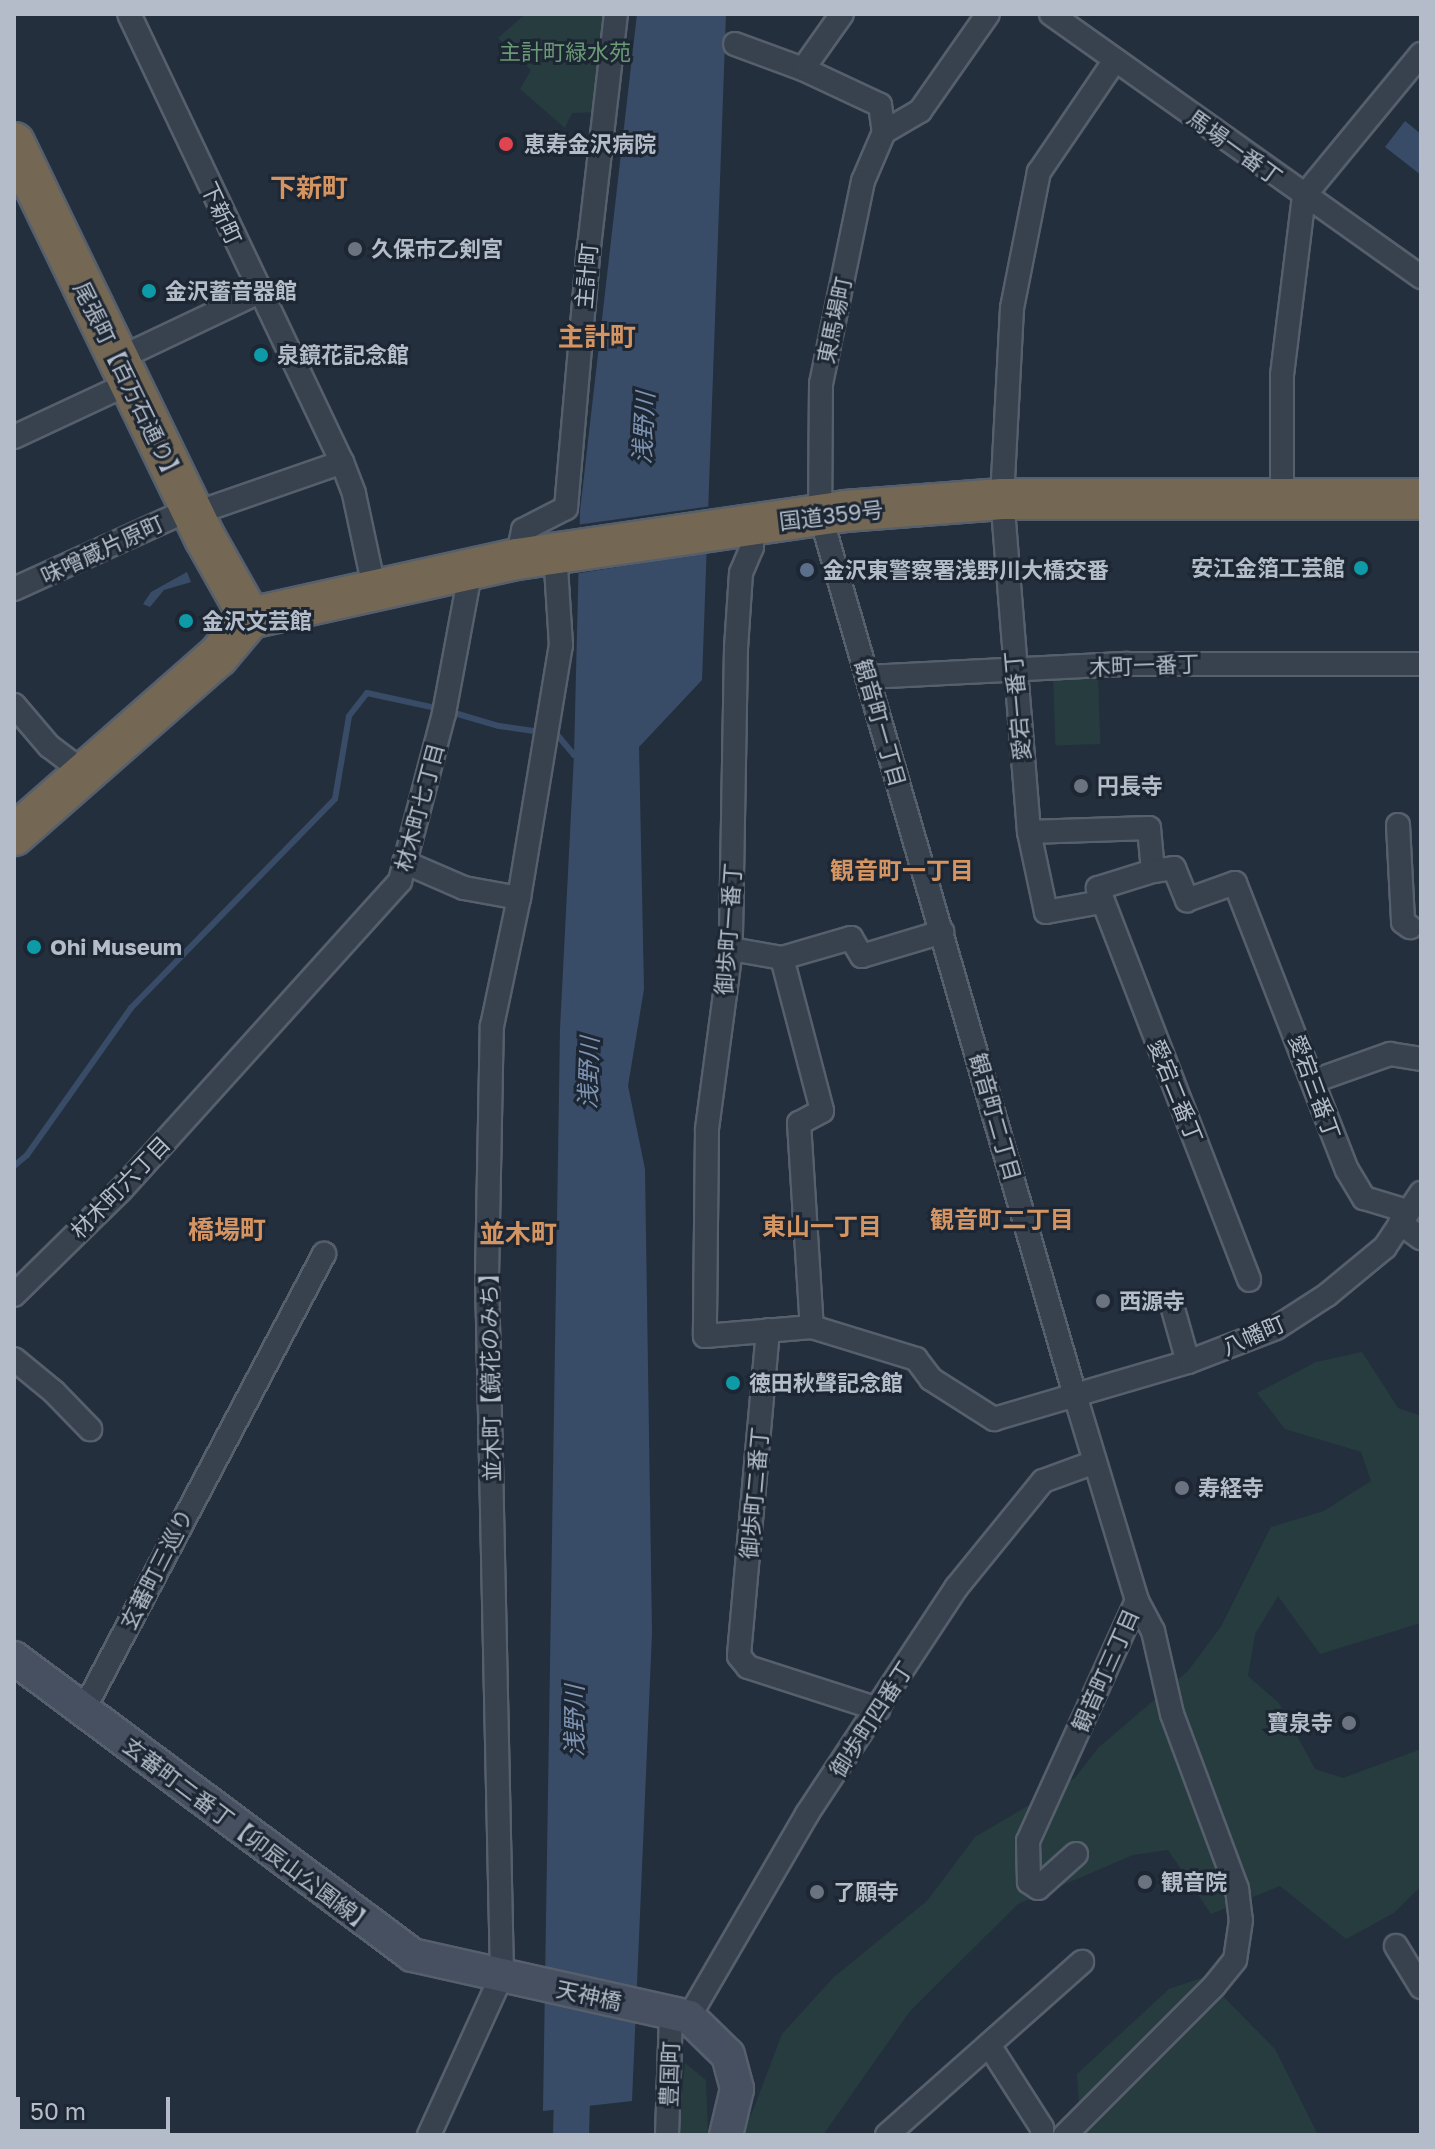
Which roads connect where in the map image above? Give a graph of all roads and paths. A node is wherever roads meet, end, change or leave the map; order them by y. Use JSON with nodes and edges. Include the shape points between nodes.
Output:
{"nodes":[{"id":1,"x":129,"y":14,"type":"edge"},
{"id":2,"x":842,"y":14,"type":"edge"},
{"id":3,"x":988,"y":14,"type":"edge"},
{"id":4,"x":1051,"y":14,"type":"edge"},
{"id":5,"x":616,"y":19,"type":"edge"},
{"id":6,"x":735,"y":44,"type":"dead end"},
{"id":7,"x":1421,"y":54,"type":"edge"},
{"id":8,"x":1115,"y":60,"type":"junction"},
{"id":9,"x":803,"y":69,"type":"junction"},
{"id":10,"x":884,"y":132,"type":"junction"},
{"id":11,"x":14,"y":143,"type":"edge"},
{"id":12,"x":1304,"y":196,"type":"junction"},
{"id":13,"x":1421,"y":277,"type":"edge"},
{"id":14,"x":259,"y":292,"type":"junction"},
{"id":15,"x":124,"y":371,"type":"junction"},
{"id":16,"x":14,"y":437,"type":"edge"},
{"id":17,"x":342,"y":462,"type":"junction"},
{"id":18,"x":1002,"y":499,"type":"junction"},
{"id":19,"x":1282,"y":499,"type":"junction"},
{"id":20,"x":1421,"y":499,"type":"edge"},
{"id":21,"x":192,"y":511,"type":"junction"},
{"id":22,"x":820,"y":514,"type":"junction"},
{"id":23,"x":745,"y":526,"type":"junction"},
{"id":24,"x":542,"y":548,"type":"junction"},
{"id":25,"x":471,"y":569,"type":"junction"},
{"id":26,"x":14,"y":589,"type":"edge"},
{"id":27,"x":375,"y":592,"type":"junction"},
{"id":28,"x":250,"y":618,"type":"junction"},
{"id":29,"x":1421,"y":664,"type":"edge"},
{"id":30,"x":1013,"y":671,"type":"junction"},
{"id":31,"x":867,"y":677,"type":"junction"},
{"id":32,"x":14,"y":705,"type":"edge"},
{"id":33,"x":86,"y":774,"type":"junction"},
{"id":34,"x":1398,"y":825,"type":"dead end"},
{"id":35,"x":1029,"y":832,"type":"junction"},
{"id":36,"x":14,"y":835,"type":"edge"},
{"id":37,"x":404,"y":862,"type":"junction"},
{"id":38,"x":1153,"y":871,"type":"junction"},
{"id":39,"x":519,"y":898,"type":"junction"},
{"id":40,"x":1101,"y":902,"type":"junction"},
{"id":41,"x":1410,"y":927,"type":"dead end"},
{"id":42,"x":942,"y":932,"type":"junction"},
{"id":43,"x":731,"y":949,"type":"junction"},
{"id":44,"x":782,"y":958,"type":"junction"},
{"id":45,"x":1410,"y":1057,"type":"edge"},
{"id":46,"x":224,"y":1076,"type":"joint"},
{"id":47,"x":1314,"y":1081,"type":"junction"},
{"id":48,"x":1421,"y":1193,"type":"edge"},
{"id":49,"x":1404,"y":1217,"type":"junction"},
{"id":50,"x":1421,"y":1238,"type":"edge"},
{"id":51,"x":324,"y":1254,"type":"dead end"},
{"id":52,"x":1249,"y":1280,"type":"dead end"},
{"id":53,"x":14,"y":1295,"type":"edge"},
{"id":54,"x":1173,"y":1309,"type":"dead end"},
{"id":55,"x":812,"y":1327,"type":"junction"},
{"id":56,"x":768,"y":1330,"type":"junction"},
{"id":57,"x":14,"y":1359,"type":"edge"},
{"id":58,"x":1188,"y":1362,"type":"junction"},
{"id":59,"x":1075,"y":1395,"type":"junction"},
{"id":60,"x":90,"y":1429,"type":"dead end"},
{"id":61,"x":1095,"y":1462,"type":"junction"},
{"id":62,"x":1137,"y":1601,"type":"junction"},
{"id":63,"x":14,"y":1658,"type":"edge"},
{"id":64,"x":878,"y":1709,"type":"junction"},
{"id":65,"x":83,"y":1711,"type":"junction"},
{"id":66,"x":1076,"y":1854,"type":"dead end"},
{"id":67,"x":1396,"y":1946,"type":"dead end"},
{"id":68,"x":1082,"y":1962,"type":"dead end"},
{"id":69,"x":511,"y":1978,"type":"junction"},
{"id":70,"x":1421,"y":1987,"type":"edge"},
{"id":71,"x":672,"y":2013,"type":"junction"},
{"id":72,"x":989,"y":2045,"type":"junction"},
{"id":73,"x":429,"y":2135,"type":"edge"},
{"id":74,"x":667,"y":2135,"type":"edge"},
{"id":75,"x":726,"y":2135,"type":"edge"},
{"id":76,"x":887,"y":2135,"type":"edge"},
{"id":77,"x":1042,"y":2135,"type":"edge"},
{"id":78,"x":1065,"y":2135,"type":"edge"}],
"edges":[{"from":1,"to":14,"type":"street","name":"下新町"},
{"from":2,"to":9,"type":"street"},
{"from":3,"to":10,"type":"street","via":[[920,111]]},
{"from":4,"to":8,"type":"street","name":"馬場一番丁"},
{"from":5,"to":24,"type":"street","name":"主計町","via":[[566,508]]},
{"from":6,"to":9,"type":"street"},
{"from":7,"to":12,"type":"street"},
{"from":8,"to":12,"type":"street","name":"馬場一番丁"},
{"from":8,"to":18,"type":"street","name":"愛宕一番丁","via":[[1039,172],[1012,308]]},
{"from":9,"to":10,"type":"street","via":[[880,105]]},
{"from":10,"to":22,"type":"street","name":"東馬場町","via":[[863,181],[821,384]]},
{"from":11,"to":15,"type":"highway","name":"尾張町【百万石通り】"},
{"from":12,"to":13,"type":"street","name":"馬場一番丁"},
{"from":12,"to":19,"type":"street","via":[[1282,375]]},
{"from":14,"to":15,"type":"street"},
{"from":14,"to":17,"type":"street","name":"下新町"},
{"from":15,"to":16,"type":"street"},
{"from":15,"to":21,"type":"highway","name":"尾張町【百万石通り】"},
{"from":17,"to":21,"type":"street","name":"味噌蔵片原町"},
{"from":17,"to":27,"type":"street","name":"下新町"},
{"from":18,"to":19,"type":"highway","name":"国道359号"},
{"from":18,"to":22,"type":"highway","name":"国道359号"},
{"from":18,"to":30,"type":"street","name":"愛宕一番丁"},
{"from":19,"to":20,"type":"highway","name":"国道359号"},
{"from":21,"to":26,"type":"street","name":"味噌蔵片原町"},
{"from":21,"to":28,"type":"highway","name":"尾張町【百万石通り】"},
{"from":22,"to":23,"type":"highway","name":"国道359号"},
{"from":22,"to":31,"type":"street","name":"観音町一丁目"},
{"from":23,"to":24,"type":"highway","name":"国道359号"},
{"from":23,"to":43,"type":"street","name":"御歩町一番丁","via":[[752,547],[741,573],[736,648]]},
{"from":24,"to":25,"type":"highway","name":"国道359号"},
{"from":24,"to":39,"type":"street","name":"並木町【鏡花のみち】","via":[[561,645]]},
{"from":25,"to":27,"type":"highway","name":"国道359号"},
{"from":25,"to":37,"type":"street","name":"材木町七丁目","via":[[444,713]]},
{"from":27,"to":28,"type":"highway","name":"国道359号"},
{"from":28,"to":33,"type":"highway","via":[[218,656]]},
{"from":29,"to":30,"type":"street","name":"木町一番丁","via":[[1128,664]]},
{"from":30,"to":31,"type":"street","name":"木町一番丁"},
{"from":30,"to":35,"type":"street","name":"愛宕一番丁"},
{"from":31,"to":42,"type":"street","name":"観音町一丁目"},
{"from":32,"to":33,"type":"street","via":[[49,746]]},
{"from":33,"to":36,"type":"highway"},
{"from":34,"to":41,"type":"street","via":[[1403,922]]},
{"from":35,"to":38,"type":"street","via":[[1149,828]]},
{"from":35,"to":40,"type":"street","name":"愛宕一番丁","via":[[1046,912]]},
{"from":37,"to":39,"type":"street","via":[[464,888]]},
{"from":37,"to":46,"type":"street","name":"材木町七丁目","via":[[400,881]]},
{"from":38,"to":40,"type":"street","via":[[1098,888]]},
{"from":38,"to":47,"type":"street","name":"愛宕三番丁","via":[[1174,868],[1187,900],[1235,883]]},
{"from":39,"to":69,"type":"street","name":"並木町【鏡花のみち】","via":[[492,1026],[488,1159]]},
{"from":40,"to":52,"type":"street","name":"愛宕二番丁"},
{"from":42,"to":44,"type":"street","via":[[862,956],[851,938]]},
{"from":42,"to":59,"type":"street","name":"観音町二丁目"},
{"from":43,"to":44,"type":"street"},
{"from":43,"to":56,"type":"street","name":"御歩町一番丁","via":[[707,1130],[705,1336]]},
{"from":44,"to":55,"type":"street","via":[[822,1111],[799,1123]]},
{"from":45,"to":47,"type":"street","via":[[1390,1054]]},
{"from":46,"to":53,"type":"street","name":"材木町六丁目","via":[[121,1190]]},
{"from":47,"to":49,"type":"street","name":"愛宕三番丁","via":[[1342,1162],[1359,1192]]},
{"from":48,"to":49,"type":"street","name":"八幡町"},
{"from":49,"to":50,"type":"street","name":"愛宕三番丁"},
{"from":49,"to":58,"type":"street","name":"八幡町","via":[[1385,1247],[1327,1295],[1276,1328]]},
{"from":51,"to":65,"type":"street","name":"玄蕃町三巡り"},
{"from":54,"to":58,"type":"street"},
{"from":55,"to":56,"type":"street"},
{"from":55,"to":59,"type":"street","name":"八幡町","via":[[916,1359],[931,1379],[994,1419]]},
{"from":56,"to":64,"type":"street","name":"御歩町二番丁","via":[[739,1656],[748,1667]]},
{"from":57,"to":60,"type":"street"},
{"from":58,"to":59,"type":"street","name":"八幡町"},
{"from":59,"to":61,"type":"street","name":"観音町三丁目"},
{"from":61,"to":62,"type":"street","name":"観音町三丁目"},
{"from":61,"to":64,"type":"street","name":"御歩町四番丁","via":[[1043,1481],[956,1588]]},
{"from":62,"to":66,"type":"street","name":"観音町三丁目","via":[[1028,1841],[1029,1882],[1038,1888]]},
{"from":62,"to":78,"type":"street","via":[[1153,1631],[1172,1714],[1237,1889],[1241,1920],[1235,1960],[1214,1986]]},
{"from":63,"to":65,"type":"street","name":"玄蕃町二番丁【卯辰山公園線】"},
{"from":64,"to":71,"type":"street","name":"御歩町四番丁"},
{"from":65,"to":69,"type":"street","name":"玄蕃町二番丁【卯辰山公園線】","via":[[412,1955]]},
{"from":67,"to":70,"type":"street"},
{"from":68,"to":72,"type":"street"},
{"from":69,"to":71,"type":"street","name":"天神橋"},
{"from":69,"to":73,"type":"street","name":"並木町【鏡花のみち】"},
{"from":71,"to":74,"type":"street","name":"豊国町"},
{"from":71,"to":75,"type":"street","via":[[728,2055],[737,2089]]},
{"from":72,"to":76,"type":"street"},
{"from":72,"to":77,"type":"street"}]}
